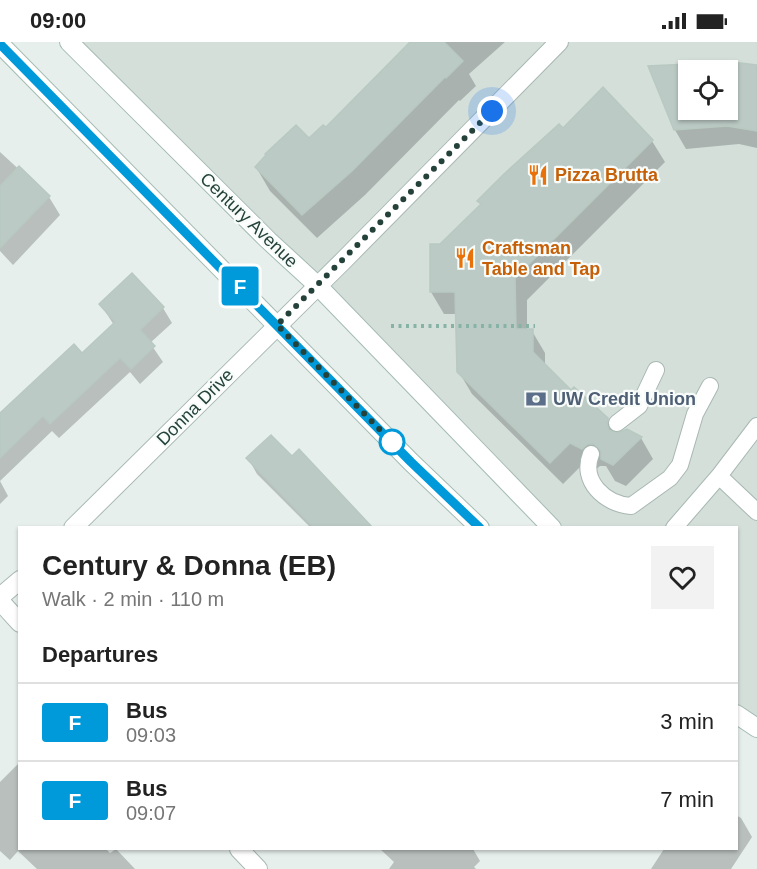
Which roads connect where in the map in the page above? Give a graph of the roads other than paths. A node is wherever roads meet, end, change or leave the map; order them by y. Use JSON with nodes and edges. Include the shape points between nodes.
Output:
{"nodes":[{"id":1,"x":69,"y":42,"type":"edge"},
{"id":2,"x":559,"y":42,"type":"edge"},
{"id":3,"x":0,"y":44,"type":"edge"},
{"id":4,"x":318,"y":286,"type":"junction"},
{"id":5,"x":277,"y":325,"type":"junction"},
{"id":6,"x":656,"y":370,"type":"dead end"},
{"id":7,"x":710,"y":386,"type":"dead end"},
{"id":8,"x":617,"y":423,"type":"dead end"},
{"id":9,"x":757,"y":426,"type":"edge"},
{"id":10,"x":591,"y":454,"type":"dead end"},
{"id":11,"x":719,"y":476,"type":"junction"},
{"id":12,"x":757,"y":512,"type":"edge"},
{"id":13,"x":75,"y":526,"type":"edge"},
{"id":14,"x":478,"y":526,"type":"edge"},
{"id":15,"x":550,"y":526,"type":"edge"},
{"id":16,"x":676,"y":526,"type":"edge"},
{"id":17,"x":18,"y":582,"type":"edge"},
{"id":18,"x":0,"y":599,"type":"edge"},
{"id":19,"x":18,"y":621,"type":"edge"},
{"id":20,"x":738,"y":715,"type":"edge"},
{"id":21,"x":757,"y":728,"type":"edge"},
{"id":22,"x":240,"y":850,"type":"edge"},
{"id":23,"x":258,"y":869,"type":"edge"}],
"edges":[{"from":1,"to":4,"type":"main road","name":"Century Avenue"},
{"from":2,"to":4,"type":"main road","name":"Donna Drive"},
{"from":3,"to":5,"type":"main road"},
{"from":4,"to":5,"type":"main road","name":"Donna Drive"},
{"from":4,"to":15,"type":"main road","name":"Century Avenue"},
{"from":5,"to":13,"type":"main road","name":"Donna Drive"},
{"from":5,"to":14,"type":"main road"},
{"from":6,"to":8,"type":"lane","via":[[639,406]]},
{"from":7,"to":10,"type":"lane","via":[[695,414],[680,465],[670,478],[631,506],[609,501],[598,490],[589,475]]},
{"from":9,"to":11,"type":"lane"},
{"from":11,"to":12,"type":"lane"},
{"from":11,"to":16,"type":"lane"},
{"from":17,"to":18,"type":"main road"},
{"from":18,"to":19,"type":"main road"},
{"from":20,"to":21,"type":"main road"},
{"from":22,"to":23,"type":"main road"}]}
